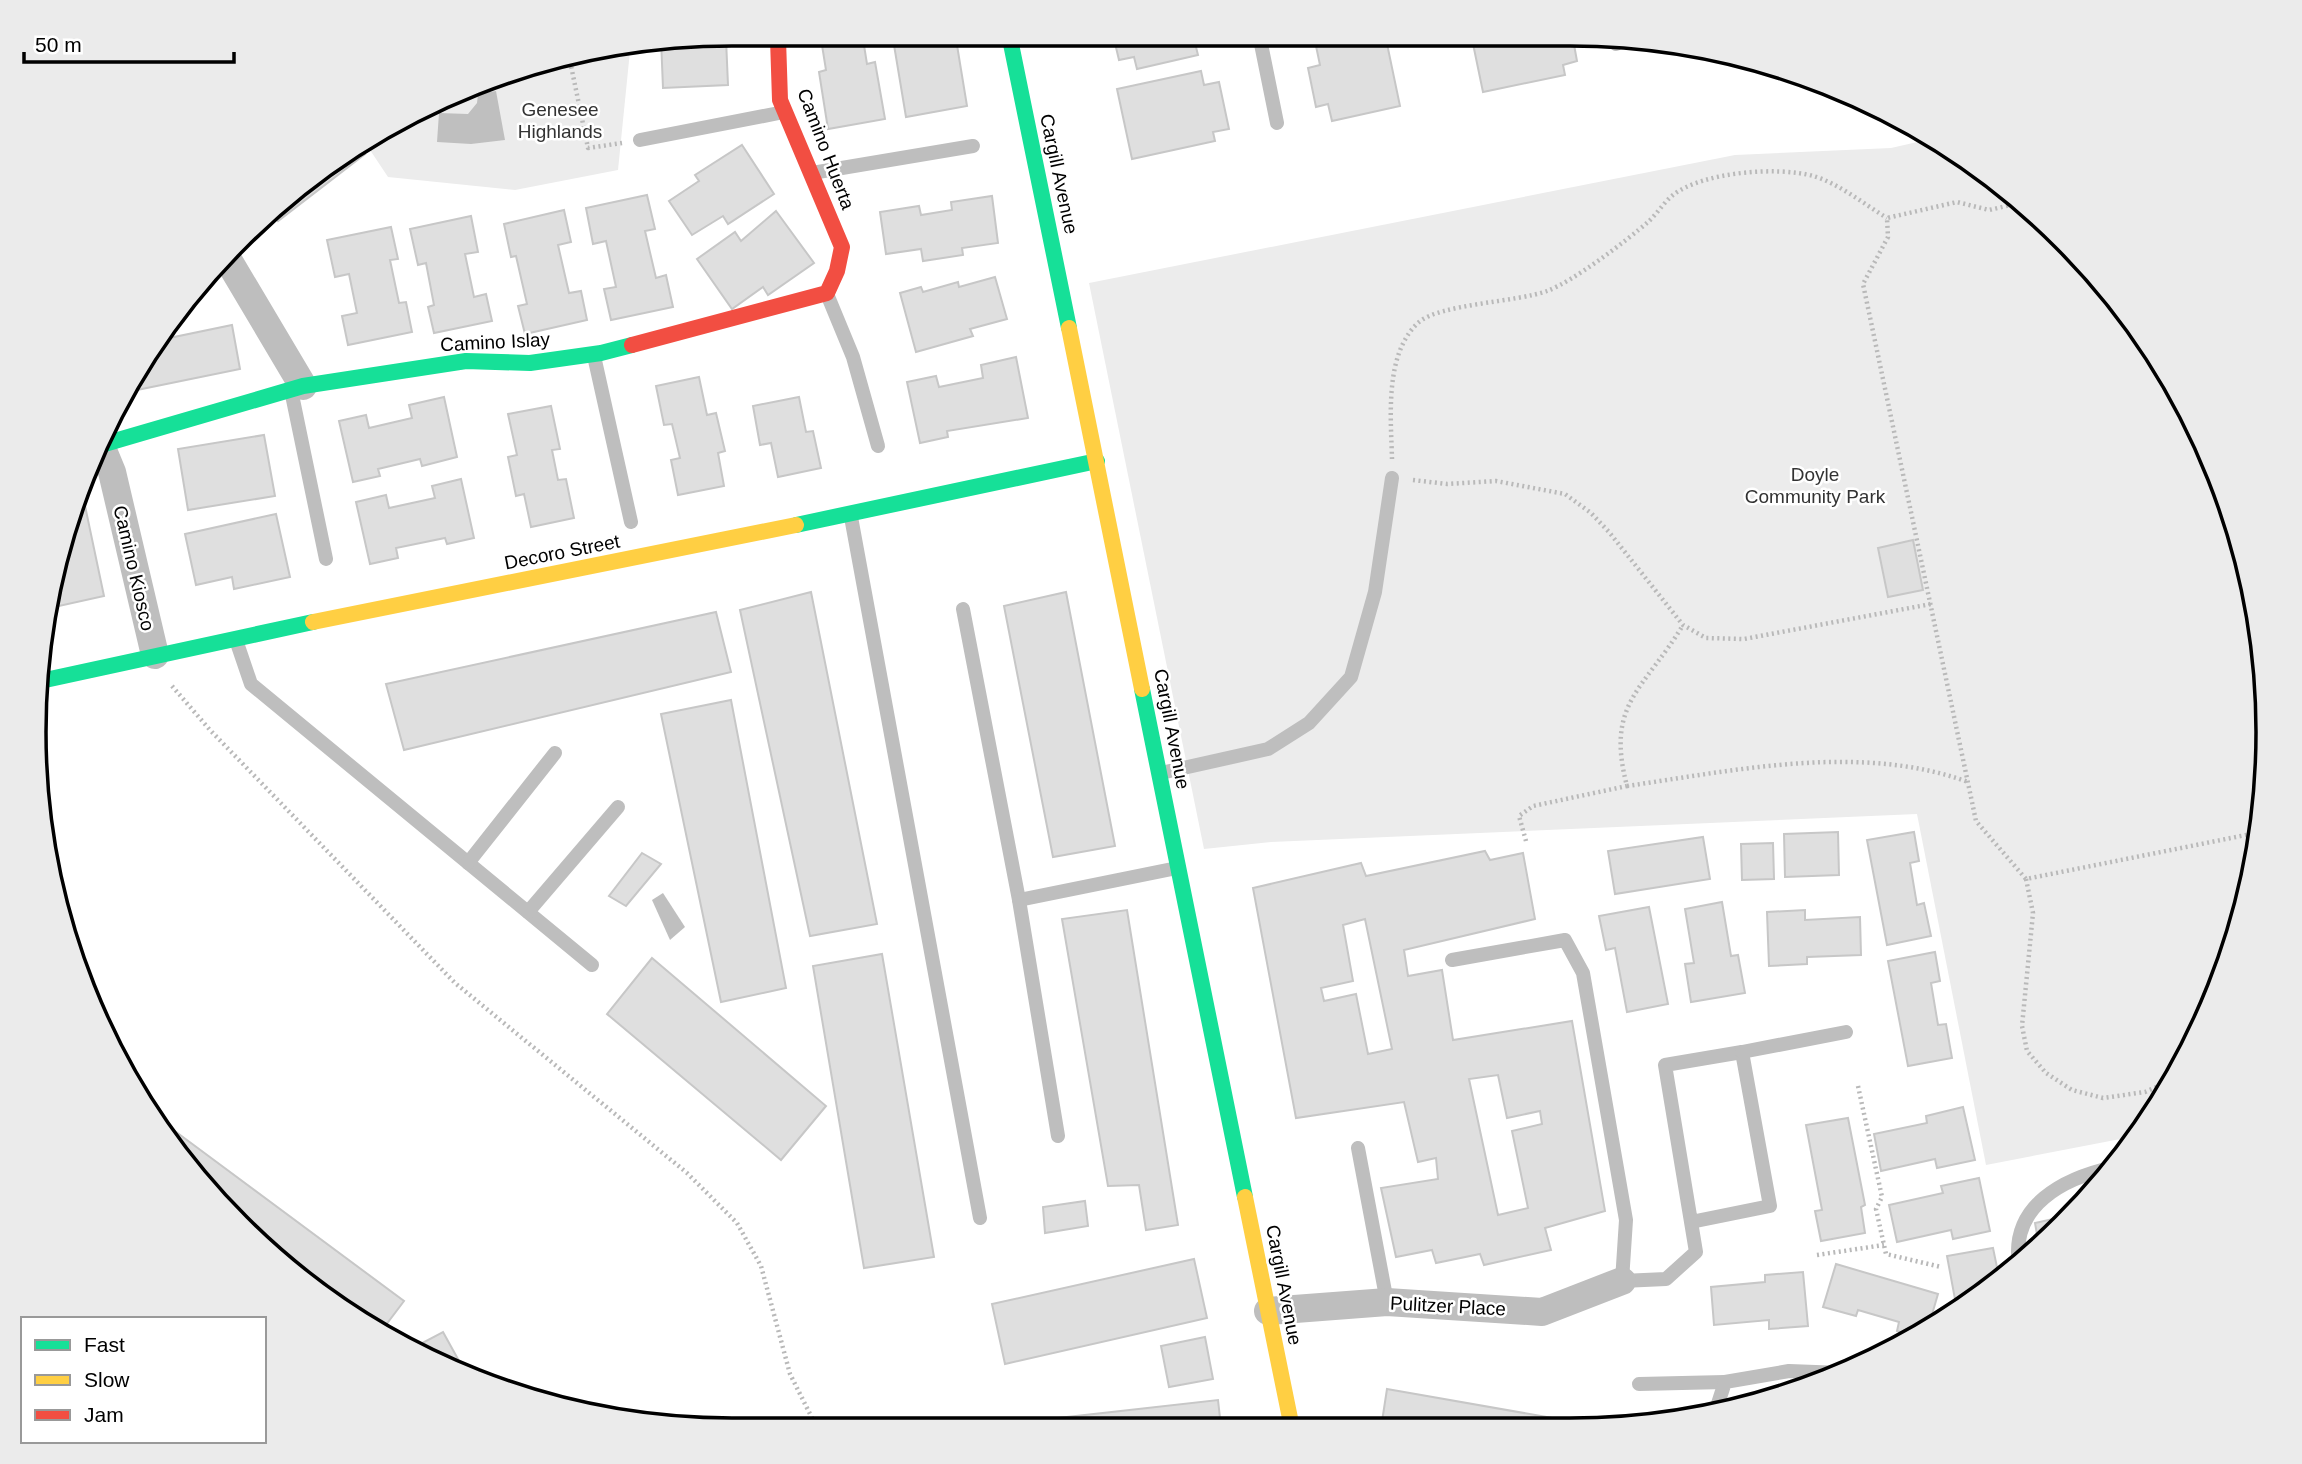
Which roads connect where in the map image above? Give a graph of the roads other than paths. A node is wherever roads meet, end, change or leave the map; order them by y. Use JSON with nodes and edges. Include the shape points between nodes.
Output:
{"nodes":[{"id":1,"x":778,"y":46,"type":"edge"},
{"id":2,"x":1011,"y":46,"type":"edge"},
{"id":3,"x":1261,"y":46,"type":"edge"},
{"id":4,"x":785,"y":112,"type":"junction"},
{"id":5,"x":1277,"y":123,"type":"dead end"},
{"id":6,"x":640,"y":140,"type":"road end"},
{"id":7,"x":973,"y":146,"type":"dead end"},
{"id":8,"x":810,"y":173,"type":"junction"},
{"id":9,"x":230,"y":264,"type":"edge"},
{"id":10,"x":827,"y":293,"type":"junction"},
{"id":11,"x":594,"y":354,"type":"junction"},
{"id":12,"x":297,"y":387,"type":"junction"},
{"id":13,"x":110,"y":441,"type":"edge"},
{"id":14,"x":877,"y":446,"type":"dead end"},
{"id":15,"x":104,"y":455,"type":"edge"},
{"id":16,"x":1097,"y":461,"type":"junction"},
{"id":17,"x":1392,"y":478,"type":"road end"},
{"id":18,"x":851,"y":516,"type":"junction"},
{"id":19,"x":631,"y":522,"type":"dead end"},
{"id":20,"x":326,"y":558,"type":"dead end"},
{"id":21,"x":962,"y":609,"type":"dead end"},
{"id":22,"x":236,"y":638,"type":"junction"},
{"id":23,"x":155,"y":655,"type":"junction"},
{"id":24,"x":48,"y":679,"type":"edge"},
{"id":25,"x":555,"y":753,"type":"dead end"},
{"id":26,"x":1159,"y":774,"type":"junction"},
{"id":27,"x":618,"y":807,"type":"dead end"},
{"id":28,"x":468,"y":863,"type":"junction"},
{"id":29,"x":1179,"y":868,"type":"junction"},
{"id":30,"x":1019,"y":900,"type":"junction"},
{"id":31,"x":528,"y":912,"type":"junction"},
{"id":32,"x":1452,"y":960,"type":"dead end"},
{"id":33,"x":592,"y":965,"type":"dead end"},
{"id":34,"x":1846,"y":1032,"type":"dead end"},
{"id":35,"x":1742,"y":1052,"type":"junction"},
{"id":36,"x":1058,"y":1136,"type":"dead end"},
{"id":37,"x":1358,"y":1147,"type":"dead end"},
{"id":38,"x":2098,"y":1170,"type":"edge"},
{"id":39,"x":980,"y":1218,"type":"dead end"},
{"id":40,"x":1691,"y":1222,"type":"junction"},
{"id":41,"x":2018,"y":1253,"type":"edge"},
{"id":42,"x":1622,"y":1281,"type":"junction"},
{"id":43,"x":1387,"y":1302,"type":"junction"},
{"id":44,"x":1268,"y":1311,"type":"junction"},
{"id":45,"x":1817,"y":1372,"type":"edge"},
{"id":46,"x":1725,"y":1382,"type":"junction"},
{"id":47,"x":1639,"y":1384,"type":"dead end"},
{"id":48,"x":1719,"y":1402,"type":"edge"},
{"id":49,"x":1290,"y":1418,"type":"edge"}],
"edges":[{"from":1,"to":4,"type":"street","name":"Camino Huerta","via":[[780,100]]},
{"from":2,"to":16,"type":"street","name":"Cargill Avenue"},
{"from":3,"to":5,"type":"lane"},
{"from":4,"to":6,"type":"lane"},
{"from":4,"to":8,"type":"street","name":"Camino Huerta"},
{"from":7,"to":8,"type":"lane"},
{"from":8,"to":10,"type":"street","name":"Camino Huerta","via":[[842,247],[838,271]]},
{"from":9,"to":12,"type":"street"},
{"from":10,"to":11,"type":"street","name":"Camino Islay"},
{"from":10,"to":14,"type":"lane","via":[[853,357]]},
{"from":11,"to":12,"type":"street","name":"Camino Islay","via":[[530,363],[466,361]]},
{"from":11,"to":19,"type":"lane"},
{"from":12,"to":13,"type":"street","name":"Camino Islay"},
{"from":12,"to":20,"type":"lane"},
{"from":15,"to":23,"type":"street","name":"Camino Kiosco"},
{"from":16,"to":18,"type":"street","name":"Decoro Street"},
{"from":16,"to":26,"type":"street","name":"Cargill Avenue"},
{"from":17,"to":26,"type":"lane","via":[[1375,592],[1351,677],[1309,723],[1268,749]]},
{"from":18,"to":22,"type":"street","name":"Decoro Street"},
{"from":18,"to":39,"type":"lane"},
{"from":21,"to":30,"type":"lane"},
{"from":22,"to":23,"type":"street","name":"Decoro Street"},
{"from":22,"to":28,"type":"lane","via":[[251,684]]},
{"from":23,"to":24,"type":"street","name":"Decoro Street"},
{"from":25,"to":28,"type":"lane"},
{"from":26,"to":29,"type":"street","name":"Cargill Avenue"},
{"from":27,"to":31,"type":"lane"},
{"from":28,"to":31,"type":"lane"},
{"from":29,"to":30,"type":"lane"},
{"from":29,"to":44,"type":"street","name":"Cargill Avenue"},
{"from":30,"to":36,"type":"lane"},
{"from":31,"to":33,"type":"lane"},
{"from":32,"to":42,"type":"lane","via":[[1565,940],[1583,973],[1626,1220]]},
{"from":34,"to":35,"type":"lane"},
{"from":35,"to":40,"type":"lane","via":[[1770,1206]]},
{"from":35,"to":40,"type":"lane","via":[[1665,1065]]},
{"from":37,"to":43,"type":"lane"},
{"from":38,"to":41,"type":"lane","via":[[2079,1174],[2030,1210],[2016,1240]]},
{"from":40,"to":42,"type":"lane","via":[[1696,1252],[1685,1265],[1666,1279]]},
{"from":42,"to":43,"type":"street","name":"Pulitzer Place","via":[[1542,1312]]},
{"from":43,"to":44,"type":"street","name":"Pulitzer Place"},
{"from":44,"to":49,"type":"street","name":"Cargill Avenue"},
{"from":45,"to":46,"type":"lane","via":[[1789,1371]]},
{"from":46,"to":47,"type":"lane"},
{"from":46,"to":48,"type":"lane"}]}
